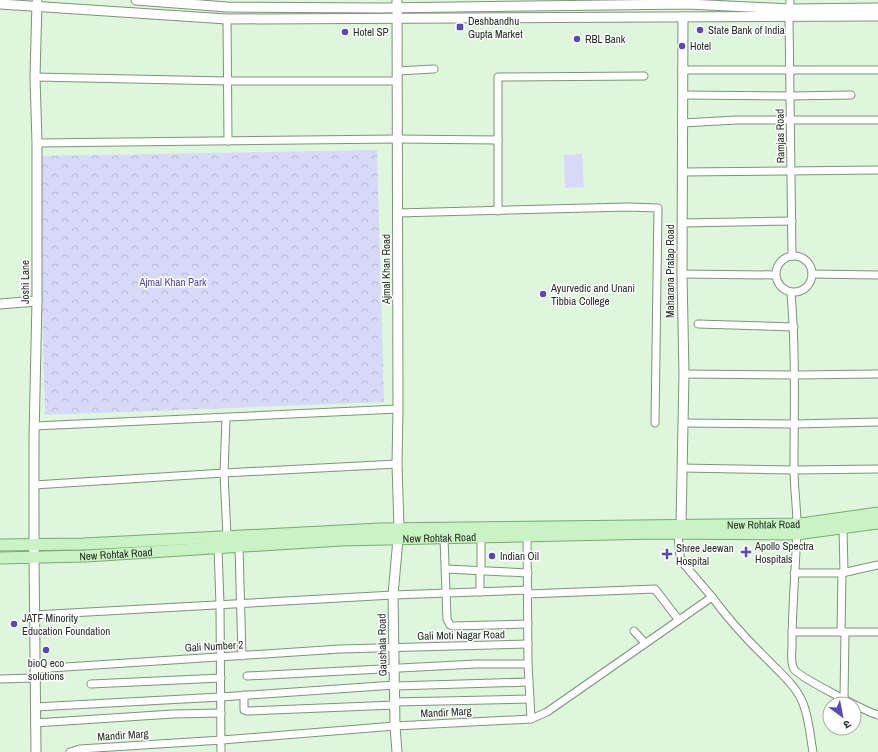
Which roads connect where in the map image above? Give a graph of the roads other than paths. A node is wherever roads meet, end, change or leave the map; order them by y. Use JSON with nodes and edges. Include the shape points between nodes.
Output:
{"nodes":[{"id":1,"x":136,"y":0,"type":"edge"},
{"id":2,"x":688,"y":2,"type":"edge"},
{"id":3,"x":37,"y":3,"type":"edge"},
{"id":4,"x":227,"y":3,"type":"edge"},
{"id":5,"x":542,"y":3,"type":"edge"},
{"id":6,"x":0,"y":4,"type":"edge"},
{"id":7,"x":396,"y":4,"type":"edge"},
{"id":8,"x":878,"y":8,"type":"edge"},
{"id":9,"x":790,"y":9,"type":"edge"},
{"id":10,"x":878,"y":16,"type":"edge"},
{"id":11,"x":683,"y":17,"type":"junction"},
{"id":12,"x":396,"y":18,"type":"junction"},
{"id":13,"x":542,"y":18,"type":"junction"},
{"id":14,"x":226,"y":19,"type":"junction"},
{"id":15,"x":434,"y":69,"type":"dead end"},
{"id":16,"x":397,"y":70,"type":"junction"},
{"id":17,"x":682,"y":70,"type":"junction"},
{"id":18,"x":878,"y":70,"type":"edge"},
{"id":19,"x":790,"y":71,"type":"junction"},
{"id":20,"x":644,"y":76,"type":"dead end"},
{"id":21,"x":36,"y":77,"type":"junction"},
{"id":22,"x":227,"y":81,"type":"junction"},
{"id":23,"x":397,"y":81,"type":"junction"},
{"id":24,"x":683,"y":95,"type":"junction"},
{"id":25,"x":850,"y":95,"type":"dead end"},
{"id":26,"x":790,"y":96,"type":"junction"},
{"id":27,"x":878,"y":120,"type":"edge"},
{"id":28,"x":790,"y":121,"type":"junction"},
{"id":29,"x":682,"y":123,"type":"junction"},
{"id":30,"x":397,"y":139,"type":"junction"},
{"id":31,"x":498,"y":140,"type":"junction"},
{"id":32,"x":228,"y":141,"type":"junction"},
{"id":33,"x":37,"y":143,"type":"junction"},
{"id":34,"x":878,"y":170,"type":"edge"},
{"id":35,"x":791,"y":171,"type":"junction"},
{"id":36,"x":682,"y":172,"type":"junction"},
{"id":37,"x":498,"y":211,"type":"junction"},
{"id":38,"x":397,"y":213,"type":"junction"},
{"id":39,"x":792,"y":221,"type":"junction"},
{"id":40,"x":682,"y":223,"type":"junction"},
{"id":41,"x":792,"y":256,"type":"junction"},
{"id":42,"x":682,"y":274,"type":"junction"},
{"id":43,"x":812,"y":274,"type":"junction"},
{"id":44,"x":775,"y":275,"type":"junction"},
{"id":45,"x":878,"y":275,"type":"edge"},
{"id":46,"x":791,"y":293,"type":"junction"},
{"id":47,"x":38,"y":301,"type":"junction"},
{"id":48,"x":0,"y":304,"type":"edge"},
{"id":49,"x":698,"y":324,"type":"dead end"},
{"id":50,"x":794,"y":327,"type":"junction"},
{"id":51,"x":684,"y":374,"type":"junction"},
{"id":52,"x":878,"y":374,"type":"edge"},
{"id":53,"x":795,"y":375,"type":"junction"},
{"id":54,"x":398,"y":409,"type":"junction"},
{"id":55,"x":226,"y":418,"type":"junction"},
{"id":56,"x":878,"y":422,"type":"edge"},
{"id":57,"x":655,"y":423,"type":"dead end"},
{"id":58,"x":683,"y":423,"type":"junction"},
{"id":59,"x":795,"y":424,"type":"junction"},
{"id":60,"x":35,"y":426,"type":"junction"},
{"id":61,"x":397,"y":464,"type":"junction"},
{"id":62,"x":682,"y":468,"type":"junction"},
{"id":63,"x":878,"y":469,"type":"edge"},
{"id":64,"x":794,"y":470,"type":"junction"},
{"id":65,"x":224,"y":473,"type":"junction"},
{"id":66,"x":34,"y":485,"type":"junction"},
{"id":67,"x":878,"y":513,"type":"edge"},
{"id":68,"x":878,"y":523,"type":"edge"},
{"id":69,"x":843,"y":528,"type":"junction"},
{"id":70,"x":679,"y":529,"type":"junction"},
{"id":71,"x":796,"y":529,"type":"junction"},
{"id":72,"x":399,"y":533,"type":"junction"},
{"id":73,"x":227,"y":536,"type":"junction"},
{"id":74,"x":527,"y":536,"type":"junction"},
{"id":75,"x":481,"y":537,"type":"junction"},
{"id":76,"x":444,"y":538,"type":"junction"},
{"id":77,"x":0,"y":545,"type":"edge"},
{"id":78,"x":34,"y":545,"type":"junction"},
{"id":79,"x":239,"y":547,"type":"junction"},
{"id":80,"x":218,"y":548,"type":"junction"},
{"id":81,"x":34,"y":557,"type":"junction"},
{"id":82,"x":0,"y":558,"type":"edge"},
{"id":83,"x":878,"y":565,"type":"edge"},
{"id":84,"x":446,"y":569,"type":"junction"},
{"id":85,"x":480,"y":569,"type":"junction"},
{"id":86,"x":794,"y":573,"type":"junction"},
{"id":87,"x":843,"y":573,"type":"junction"},
{"id":88,"x":528,"y":574,"type":"junction"},
{"id":89,"x":480,"y":592,"type":"junction"},
{"id":90,"x":528,"y":592,"type":"junction"},
{"id":91,"x":446,"y":593,"type":"junction"},
{"id":92,"x":393,"y":594,"type":"junction"},
{"id":93,"x":712,"y":597,"type":"junction"},
{"id":94,"x":241,"y":603,"type":"junction"},
{"id":95,"x":220,"y":604,"type":"junction"},
{"id":96,"x":34,"y":615,"type":"junction"},
{"id":97,"x":678,"y":619,"type":"junction"},
{"id":98,"x":528,"y":624,"type":"junction"},
{"id":99,"x":634,"y":631,"type":"dead end"},
{"id":100,"x":792,"y":632,"type":"junction"},
{"id":101,"x":843,"y":632,"type":"junction"},
{"id":102,"x":878,"y":632,"type":"edge"},
{"id":103,"x":645,"y":642,"type":"junction"},
{"id":104,"x":528,"y":644,"type":"junction"},
{"id":105,"x":394,"y":647,"type":"junction"},
{"id":106,"x":242,"y":656,"type":"junction"},
{"id":107,"x":221,"y":658,"type":"junction"},
{"id":108,"x":528,"y":664,"type":"junction"},
{"id":109,"x":395,"y":668,"type":"junction"},
{"id":110,"x":35,"y":674,"type":"junction"},
{"id":111,"x":247,"y":676,"type":"dead end"},
{"id":112,"x":221,"y":678,"type":"junction"},
{"id":113,"x":0,"y":679,"type":"edge"},
{"id":114,"x":529,"y":682,"type":"junction"},
{"id":115,"x":91,"y":684,"type":"dead end"},
{"id":116,"x":395,"y":686,"type":"junction"},
{"id":117,"x":244,"y":695,"type":"junction"},
{"id":118,"x":840,"y":696,"type":"edge"},
{"id":119,"x":844,"y":696,"type":"edge"},
{"id":120,"x":221,"y":697,"type":"junction"},
{"id":121,"x":530,"y":699,"type":"junction"},
{"id":122,"x":395,"y":703,"type":"junction"},
{"id":123,"x":35,"y":707,"type":"junction"},
{"id":124,"x":862,"y":708,"type":"edge"},
{"id":125,"x":222,"y":713,"type":"junction"},
{"id":126,"x":878,"y":715,"type":"edge"},
{"id":127,"x":531,"y":719,"type":"junction"},
{"id":128,"x":35,"y":723,"type":"junction"},
{"id":129,"x":395,"y":726,"type":"junction"},
{"id":130,"x":222,"y":740,"type":"junction"},
{"id":131,"x":120,"y":749,"type":"edge"},
{"id":132,"x":36,"y":752,"type":"edge"},
{"id":133,"x":70,"y":752,"type":"edge"},
{"id":134,"x":221,"y":752,"type":"edge"},
{"id":135,"x":397,"y":752,"type":"edge"},
{"id":136,"x":812,"y":752,"type":"edge"}],
"edges":[{"from":1,"to":4,"type":"street"},
{"from":2,"to":5,"type":"street"},
{"from":2,"to":9,"type":"street"},
{"from":3,"to":6,"type":"street"},
{"from":3,"to":14,"type":"street"},
{"from":3,"to":21,"type":"street","name":"Joshi Lane"},
{"from":4,"to":7,"type":"street"},
{"from":4,"to":14,"type":"street"},
{"from":5,"to":7,"type":"street"},
{"from":5,"to":13,"type":"street"},
{"from":7,"to":12,"type":"street","name":"Ajmal Khan Road"},
{"from":8,"to":9,"type":"street"},
{"from":9,"to":10,"type":"street"},
{"from":9,"to":11,"type":"street"},
{"from":9,"to":19,"type":"street","name":"Ramjas Road"},
{"from":11,"to":13,"type":"street"},
{"from":11,"to":17,"type":"street","name":"Maharana Pratap Road"},
{"from":12,"to":13,"type":"street"},
{"from":12,"to":14,"type":"street"},
{"from":12,"to":16,"type":"street","name":"Ajmal Khan Road"},
{"from":14,"to":22,"type":"street"},
{"from":15,"to":16,"type":"street"},
{"from":16,"to":23,"type":"street","name":"Ajmal Khan Road"},
{"from":17,"to":19,"type":"street"},
{"from":17,"to":24,"type":"street","name":"Maharana Pratap Road"},
{"from":18,"to":19,"type":"street"},
{"from":19,"to":26,"type":"street","name":"Ramjas Road"},
{"from":20,"to":31,"type":"street","via":[[500,76],[497,82]]},
{"from":21,"to":22,"type":"street"},
{"from":21,"to":33,"type":"street","name":"Joshi Lane"},
{"from":22,"to":23,"type":"street"},
{"from":22,"to":32,"type":"street"},
{"from":23,"to":30,"type":"street","name":"Ajmal Khan Road"},
{"from":24,"to":26,"type":"street"},
{"from":24,"to":29,"type":"street","name":"Maharana Pratap Road"},
{"from":25,"to":26,"type":"street"},
{"from":26,"to":28,"type":"street","name":"Ramjas Road"},
{"from":27,"to":28,"type":"street"},
{"from":28,"to":29,"type":"street"},
{"from":28,"to":35,"type":"street","name":"Ramjas Road"},
{"from":29,"to":36,"type":"street","name":"Maharana Pratap Road"},
{"from":30,"to":31,"type":"street"},
{"from":30,"to":32,"type":"street"},
{"from":30,"to":38,"type":"street","name":"Ajmal Khan Road"},
{"from":31,"to":37,"type":"street"},
{"from":32,"to":33,"type":"street"},
{"from":33,"to":47,"type":"street","name":"Joshi Lane"},
{"from":34,"to":35,"type":"street"},
{"from":35,"to":36,"type":"street"},
{"from":35,"to":39,"type":"street","name":"Ramjas Road"},
{"from":36,"to":40,"type":"street","name":"Maharana Pratap Road"},
{"from":37,"to":38,"type":"street"},
{"from":37,"to":57,"type":"street","via":[[658,208]]},
{"from":38,"to":54,"type":"street","name":"Ajmal Khan Road"},
{"from":39,"to":40,"type":"street"},
{"from":39,"to":41,"type":"street","name":"Ramjas Road"},
{"from":40,"to":42,"type":"street","name":"Maharana Pratap Road"},
{"from":41,"to":43,"type":"street","via":[[806,261],[811,267]]},
{"from":41,"to":44,"type":"street","via":[[780,262]]},
{"from":42,"to":44,"type":"street"},
{"from":42,"to":51,"type":"street","name":"Maharana Pratap Road"},
{"from":43,"to":45,"type":"street"},
{"from":43,"to":46,"type":"street","via":[[811,282],[806,288]]},
{"from":44,"to":46,"type":"street","via":[[780,287]]},
{"from":46,"to":50,"type":"street"},
{"from":47,"to":48,"type":"street"},
{"from":47,"to":60,"type":"street","name":"Joshi Lane"},
{"from":49,"to":50,"type":"street"},
{"from":50,"to":53,"type":"street"},
{"from":51,"to":53,"type":"street"},
{"from":51,"to":58,"type":"street","name":"Maharana Pratap Road"},
{"from":52,"to":53,"type":"street"},
{"from":53,"to":59,"type":"street"},
{"from":54,"to":55,"type":"street"},
{"from":54,"to":61,"type":"street","name":"Ajmal Khan Road"},
{"from":55,"to":60,"type":"street"},
{"from":55,"to":65,"type":"street"},
{"from":56,"to":59,"type":"street"},
{"from":58,"to":59,"type":"street"},
{"from":58,"to":62,"type":"street","name":"Maharana Pratap Road"},
{"from":59,"to":64,"type":"street"},
{"from":60,"to":66,"type":"street","name":"Joshi Lane"},
{"from":61,"to":65,"type":"street"},
{"from":61,"to":72,"type":"street","name":"Ajmal Khan Road"},
{"from":62,"to":64,"type":"street"},
{"from":62,"to":70,"type":"street","name":"Maharana Pratap Road"},
{"from":63,"to":64,"type":"street"},
{"from":64,"to":71,"type":"street"},
{"from":65,"to":66,"type":"street"},
{"from":65,"to":73,"type":"street"},
{"from":66,"to":78,"type":"street","name":"Joshi Lane"},
{"from":67,"to":71,"type":"main road","name":"New Rohtak Road","via":[[808,523]]},
{"from":68,"to":69,"type":"main road","name":"New Rohtak Road"},
{"from":69,"to":71,"type":"main road","name":"New Rohtak Road"},
{"from":69,"to":87,"type":"street"},
{"from":70,"to":71,"type":"main road","name":"New Rohtak Road"},
{"from":70,"to":72,"type":"main road","name":"New Rohtak Road"},
{"from":70,"to":74,"type":"main road","name":"New Rohtak Road"},
{"from":70,"to":93,"type":"street","via":[[682,563]]},
{"from":71,"to":86,"type":"street"},
{"from":72,"to":73,"type":"main road","name":"New Rohtak Road","via":[[343,530]]},
{"from":72,"to":76,"type":"main road","name":"New Rohtak Road"},
{"from":72,"to":79,"type":"main road","name":"New Rohtak Road"},
{"from":72,"to":92,"type":"street","name":"Gaushala Road"},
{"from":73,"to":78,"type":"main road","name":"New Rohtak Road"},
{"from":74,"to":75,"type":"main road","name":"New Rohtak Road"},
{"from":74,"to":88,"type":"street"},
{"from":75,"to":76,"type":"main road","name":"New Rohtak Road"},
{"from":75,"to":85,"type":"street"},
{"from":76,"to":84,"type":"street"},
{"from":77,"to":78,"type":"main road","name":"New Rohtak Road"},
{"from":78,"to":81,"type":"street","name":"Joshi Lane"},
{"from":79,"to":80,"type":"main road","name":"New Rohtak Road"},
{"from":79,"to":94,"type":"street"},
{"from":80,"to":81,"type":"main road","name":"New Rohtak Road"},
{"from":80,"to":95,"type":"street"},
{"from":81,"to":82,"type":"main road","name":"New Rohtak Road"},
{"from":81,"to":96,"type":"street","name":"Joshi Lane"},
{"from":83,"to":87,"type":"street"},
{"from":84,"to":85,"type":"street"},
{"from":84,"to":91,"type":"street"},
{"from":85,"to":88,"type":"street"},
{"from":85,"to":89,"type":"street"},
{"from":86,"to":87,"type":"street"},
{"from":86,"to":100,"type":"street"},
{"from":87,"to":101,"type":"street"},
{"from":88,"to":90,"type":"street"},
{"from":89,"to":90,"type":"street"},
{"from":89,"to":91,"type":"street"},
{"from":90,"to":97,"type":"street","via":[[655,589]]},
{"from":90,"to":98,"type":"street"},
{"from":91,"to":92,"type":"street"},
{"from":91,"to":98,"type":"street","via":[[447,619],[450,625]]},
{"from":92,"to":94,"type":"street"},
{"from":92,"to":105,"type":"street","name":"Gaushala Road"},
{"from":93,"to":97,"type":"street","name":"Mandir Marg"},
{"from":93,"to":136,"type":"street","via":[[730,621],[799,694],[805,709]]},
{"from":94,"to":95,"type":"street"},
{"from":94,"to":106,"type":"street"},
{"from":95,"to":96,"type":"street"},
{"from":95,"to":107,"type":"street"},
{"from":96,"to":110,"type":"street","name":"Joshi Lane"},
{"from":97,"to":103,"type":"street","name":"Mandir Marg"},
{"from":98,"to":104,"type":"street"},
{"from":99,"to":103,"type":"street"},
{"from":100,"to":101,"type":"street"},
{"from":100,"to":118,"type":"street","via":[[794,670]]},
{"from":101,"to":102,"type":"street"},
{"from":101,"to":119,"type":"street"},
{"from":103,"to":127,"type":"street","name":"Mandir Marg","via":[[547,712]]},
{"from":104,"to":105,"type":"street","name":"Gali Moti Nagar Road"},
{"from":104,"to":108,"type":"street"},
{"from":105,"to":106,"type":"street","name":"Gali Number 2"},
{"from":105,"to":109,"type":"street","name":"Gaushala Road"},
{"from":106,"to":107,"type":"street","name":"Gali Number 2"},
{"from":107,"to":110,"type":"street","name":"Gali Number 2","via":[[158,660]]},
{"from":107,"to":112,"type":"street"},
{"from":108,"to":109,"type":"street"},
{"from":108,"to":114,"type":"street"},
{"from":109,"to":111,"type":"street"},
{"from":109,"to":116,"type":"street","name":"Gaushala Road"},
{"from":110,"to":113,"type":"street","name":"Gali Number 2"},
{"from":110,"to":123,"type":"street","name":"Joshi Lane"},
{"from":112,"to":115,"type":"street"},
{"from":112,"to":120,"type":"street"},
{"from":114,"to":116,"type":"street"},
{"from":114,"to":121,"type":"street"},
{"from":116,"to":117,"type":"street"},
{"from":116,"to":122,"type":"street","name":"Gaushala Road"},
{"from":117,"to":120,"type":"street"},
{"from":117,"to":122,"type":"street","via":[[244,710],[247,712]]},
{"from":120,"to":123,"type":"street"},
{"from":120,"to":125,"type":"street"},
{"from":121,"to":122,"type":"street"},
{"from":121,"to":127,"type":"street"},
{"from":122,"to":129,"type":"street","name":"Gaushala Road"},
{"from":123,"to":128,"type":"street","name":"Joshi Lane"},
{"from":124,"to":126,"type":"street"},
{"from":125,"to":128,"type":"street"},
{"from":125,"to":130,"type":"street"},
{"from":127,"to":129,"type":"street","name":"Mandir Marg"},
{"from":128,"to":132,"type":"street","name":"Joshi Lane"},
{"from":129,"to":130,"type":"street","name":"Mandir Marg"},
{"from":129,"to":135,"type":"street","name":"Gaushala Road"},
{"from":130,"to":131,"type":"street","name":"Mandir Marg"},
{"from":130,"to":134,"type":"street"},
{"from":131,"to":133,"type":"street","name":"Mandir Marg","via":[[80,749]]}]}
